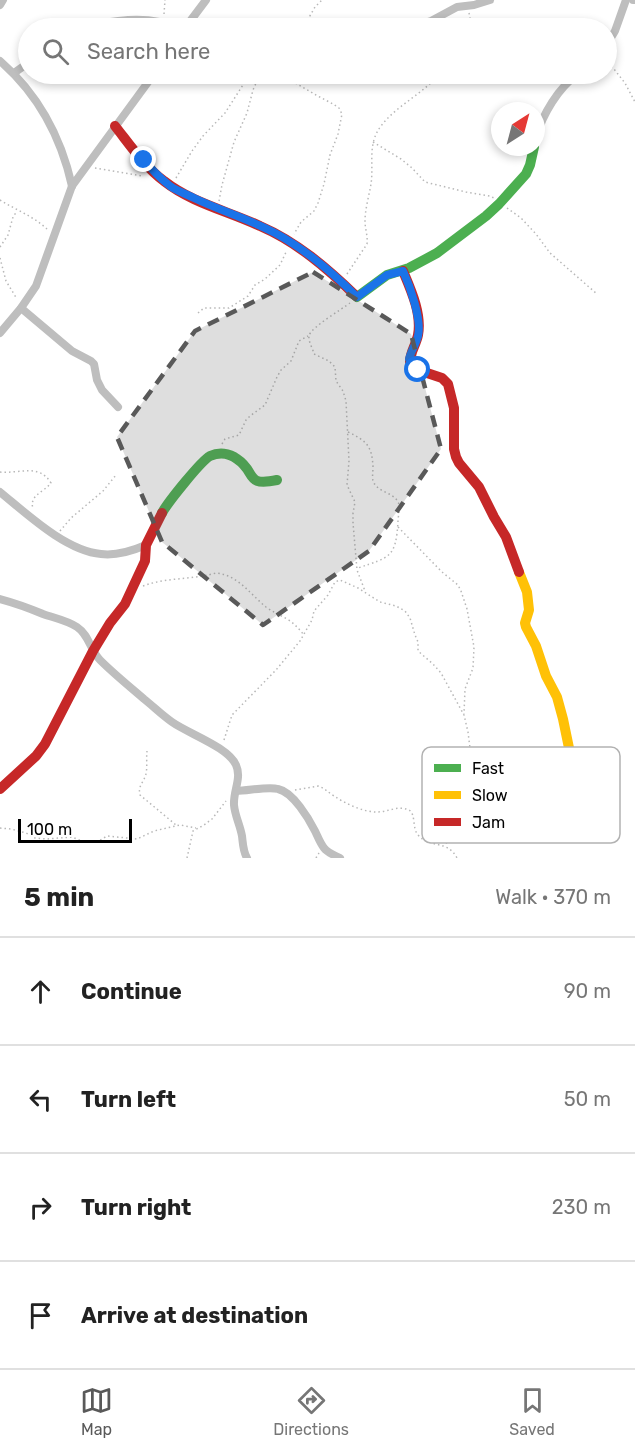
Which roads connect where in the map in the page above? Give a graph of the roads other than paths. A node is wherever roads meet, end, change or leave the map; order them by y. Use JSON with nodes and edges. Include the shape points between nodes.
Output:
{"nodes":[{"id":1,"x":3,"y":0,"type":"edge"},
{"id":2,"x":206,"y":0,"type":"edge"},
{"id":3,"x":490,"y":0,"type":"edge"},
{"id":4,"x":626,"y":0,"type":"edge"},
{"id":5,"x":0,"y":5,"type":"edge"},
{"id":6,"x":192,"y":18,"type":"edge"},
{"id":7,"x":437,"y":18,"type":"edge"},
{"id":8,"x":617,"y":25,"type":"edge"},
{"id":9,"x":0,"y":61,"type":"edge"},
{"id":10,"x":18,"y":70,"type":"edge"},
{"id":11,"x":14,"y":73,"type":"junction"},
{"id":12,"x":18,"y":78,"type":"edge"},
{"id":13,"x":23,"y":84,"type":"edge"},
{"id":14,"x":146,"y":84,"type":"edge"},
{"id":15,"x":566,"y":84,"type":"edge"},
{"id":16,"x":545,"y":115,"type":"edge"},
{"id":17,"x":115,"y":126,"type":"junction"},
{"id":18,"x":532,"y":156,"type":"edge"},
{"id":19,"x":72,"y":186,"type":"junction"},
{"id":20,"x":403,"y":271,"type":"junction"},
{"id":21,"x":21,"y":307,"type":"junction"},
{"id":22,"x":0,"y":333,"type":"edge"},
{"id":23,"x":118,"y":407,"type":"dead end"},
{"id":24,"x":277,"y":480,"type":"dead end"},
{"id":25,"x":0,"y":492,"type":"edge"},
{"id":26,"x":146,"y":545,"type":"junction"},
{"id":27,"x":0,"y":599,"type":"edge"},
{"id":28,"x":93,"y":651,"type":"junction"},
{"id":29,"x":568,"y":747,"type":"edge"},
{"id":30,"x":0,"y":789,"type":"edge"},
{"id":31,"x":236,"y":791,"type":"junction"},
{"id":32,"x":247,"y":858,"type":"edge"},
{"id":33,"x":340,"y":858,"type":"edge"}],
"edges":[{"from":1,"to":5,"type":"street"},
{"from":2,"to":6,"type":"street"},
{"from":3,"to":7,"type":"street","via":[[458,7]]},
{"from":4,"to":8,"type":"street"},
{"from":9,"to":11,"type":"street"},
{"from":10,"to":11,"type":"street"},
{"from":11,"to":12,"type":"street"},
{"from":13,"to":19,"type":"street","via":[[49,121]]},
{"from":14,"to":17,"type":"street"},
{"from":15,"to":16,"type":"street"},
{"from":17,"to":19,"type":"street"},
{"from":17,"to":20,"type":"street","via":[[172,187],[289,242],[324,266],[357,297],[387,275]]},
{"from":18,"to":20,"type":"street","via":[[526,174],[499,204],[437,253]]},
{"from":19,"to":21,"type":"street","via":[[36,286]]},
{"from":20,"to":29,"type":"street","via":[[418,325],[410,362],[448,384],[454,408],[456,457],[480,487],[506,537],[527,592],[526,627],[557,698]]},
{"from":21,"to":22,"type":"street"},
{"from":21,"to":23,"type":"street","via":[[72,351],[92,361],[102,390]]},
{"from":24,"to":26,"type":"street","via":[[259,482],[239,460],[225,454],[211,455],[166,505]]},
{"from":25,"to":26,"type":"street","via":[[56,536],[81,550],[102,554],[128,552]]},
{"from":26,"to":28,"type":"street","via":[[145,561],[123,609]]},
{"from":27,"to":28,"type":"street","via":[[72,624],[85,635]]},
{"from":28,"to":30,"type":"street","via":[[45,744]]},
{"from":28,"to":31,"type":"street","via":[[170,721],[231,757],[237,766]]},
{"from":31,"to":32,"type":"street","via":[[236,816]]},
{"from":31,"to":33,"type":"street","via":[[271,788],[286,792],[323,847]]}]}
